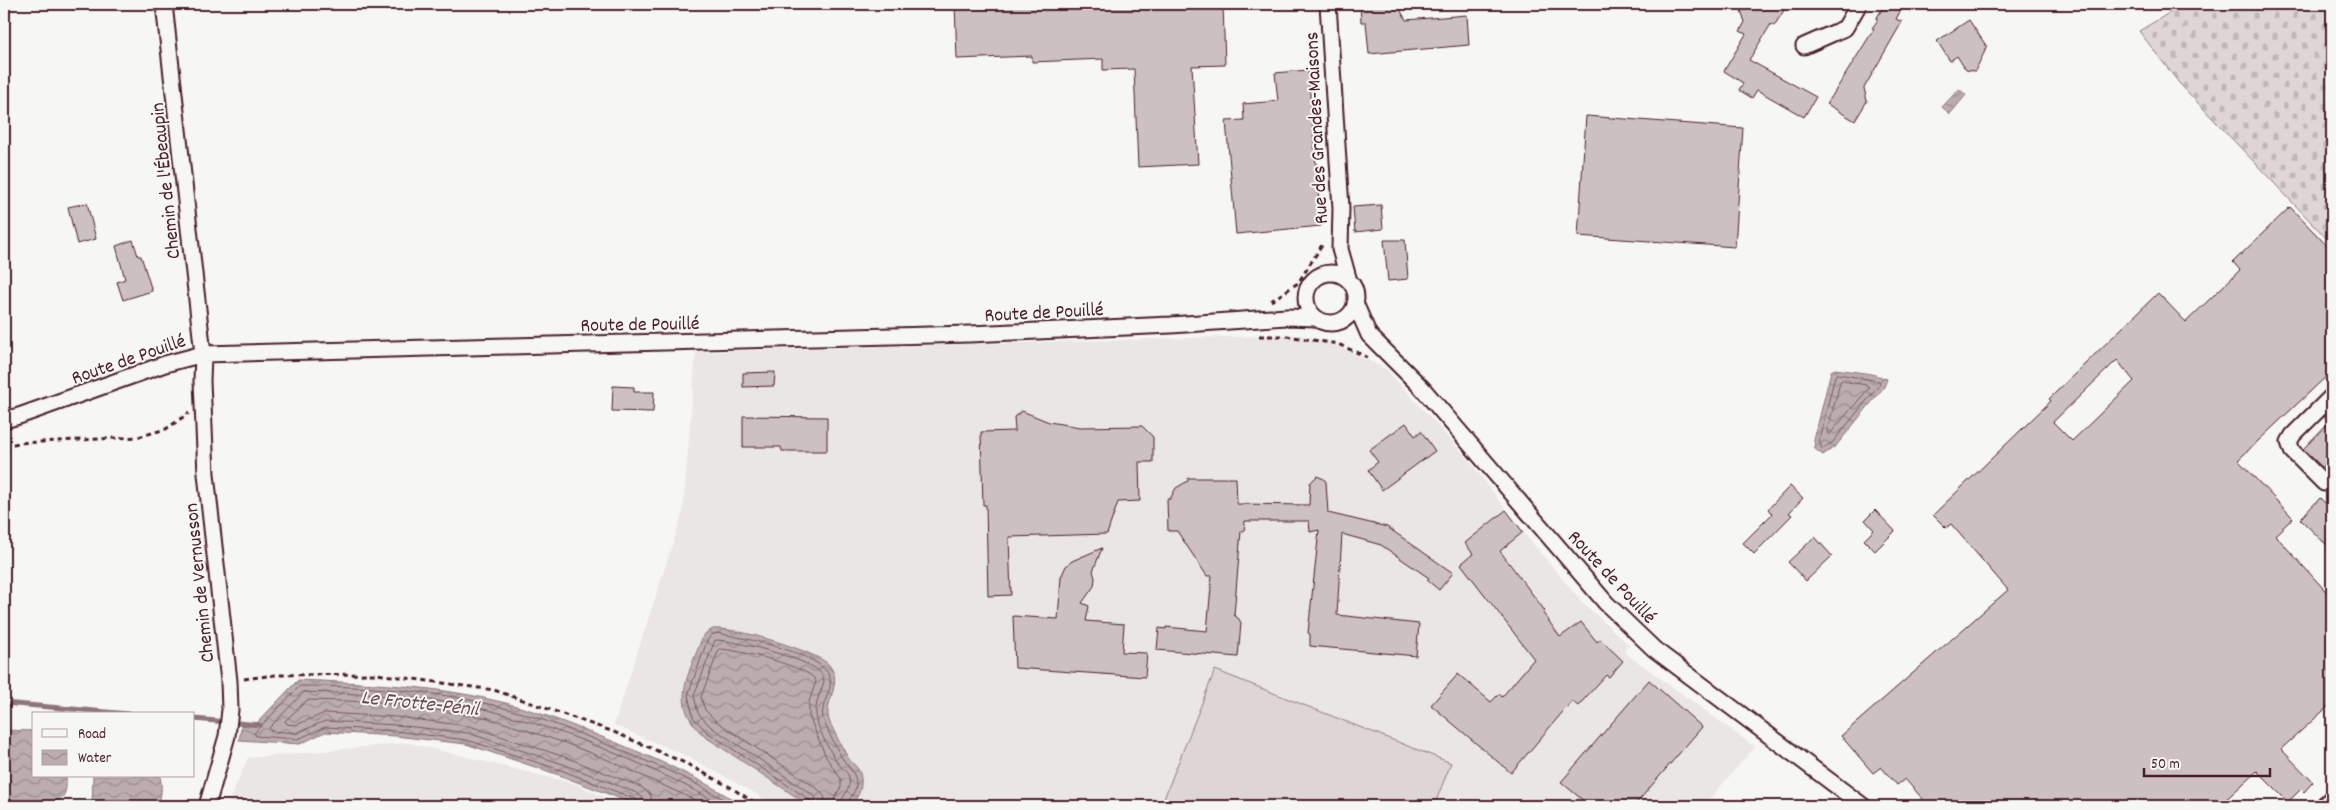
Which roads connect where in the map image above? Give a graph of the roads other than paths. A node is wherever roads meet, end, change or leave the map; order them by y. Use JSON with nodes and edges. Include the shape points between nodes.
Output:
{"nodes":[{"id":1,"x":164,"y":4,"type":"edge"},
{"id":2,"x":1328,"y":4,"type":"edge"},
{"id":3,"x":1859,"y":4,"type":"edge"},
{"id":4,"x":1804,"y":46,"type":"dead end"},
{"id":5,"x":1340,"y":249,"type":"junction"},
{"id":6,"x":1326,"y":274,"type":"junction"},
{"id":7,"x":1349,"y":281,"type":"junction"},
{"id":8,"x":1306,"y":298,"type":"junction"},
{"id":9,"x":1355,"y":303,"type":"junction"},
{"id":10,"x":1287,"y":316,"type":"junction"},
{"id":11,"x":1316,"y":318,"type":"junction"},
{"id":12,"x":1336,"y":323,"type":"junction"},
{"id":13,"x":1369,"y":335,"type":"junction"},
{"id":14,"x":203,"y":354,"type":"junction"},
{"id":15,"x":2332,"y":396,"type":"edge"},
{"id":16,"x":4,"y":420,"type":"edge"},
{"id":17,"x":2331,"y":486,"type":"edge"},
{"id":18,"x":2332,"y":803,"type":"edge"},
{"id":19,"x":207,"y":806,"type":"edge"},
{"id":20,"x":1863,"y":806,"type":"edge"},
{"id":21,"x":2328,"y":806,"type":"edge"}],
"edges":[{"from":1,"to":14,"type":"street","name":"Chemin de l'Ébeaupin"},
{"from":2,"to":5,"type":"street","name":"Rue des Grandes-Maisons","via":[[1341,208]]},
{"from":3,"to":4,"type":"street","via":[[1845,28]]},
{"from":5,"to":6,"type":"street"},
{"from":5,"to":7,"type":"street"},
{"from":6,"to":7,"type":"street"},
{"from":6,"to":8,"type":"street","via":[[1312,283]]},
{"from":7,"to":9,"type":"street"},
{"from":8,"to":10,"type":"street"},
{"from":8,"to":11,"type":"street","via":[[1307,306]]},
{"from":9,"to":12,"type":"street","via":[[1349,316]]},
{"from":9,"to":13,"type":"street","name":"Route de Pouillé"},
{"from":10,"to":11,"type":"street","name":"Route de Pouillé"},
{"from":10,"to":14,"type":"street","name":"Route de Pouillé","via":[[970,334]]},
{"from":11,"to":12,"type":"street"},
{"from":12,"to":13,"type":"street","name":"Route de Pouillé"},
{"from":13,"to":20,"type":"street","name":"Route de Pouillé","via":[[1428,395],[1606,603],[1647,642]]},
{"from":14,"to":16,"type":"street","name":"Route de Pouillé"},
{"from":14,"to":19,"type":"street","name":"Chemin de Vernusson","via":[[206,474],[229,700],[228,736]]},
{"from":15,"to":17,"type":"street","via":[[2293,434],[2289,442],[2292,451]]},
{"from":18,"to":21,"type":"main road"}]}
